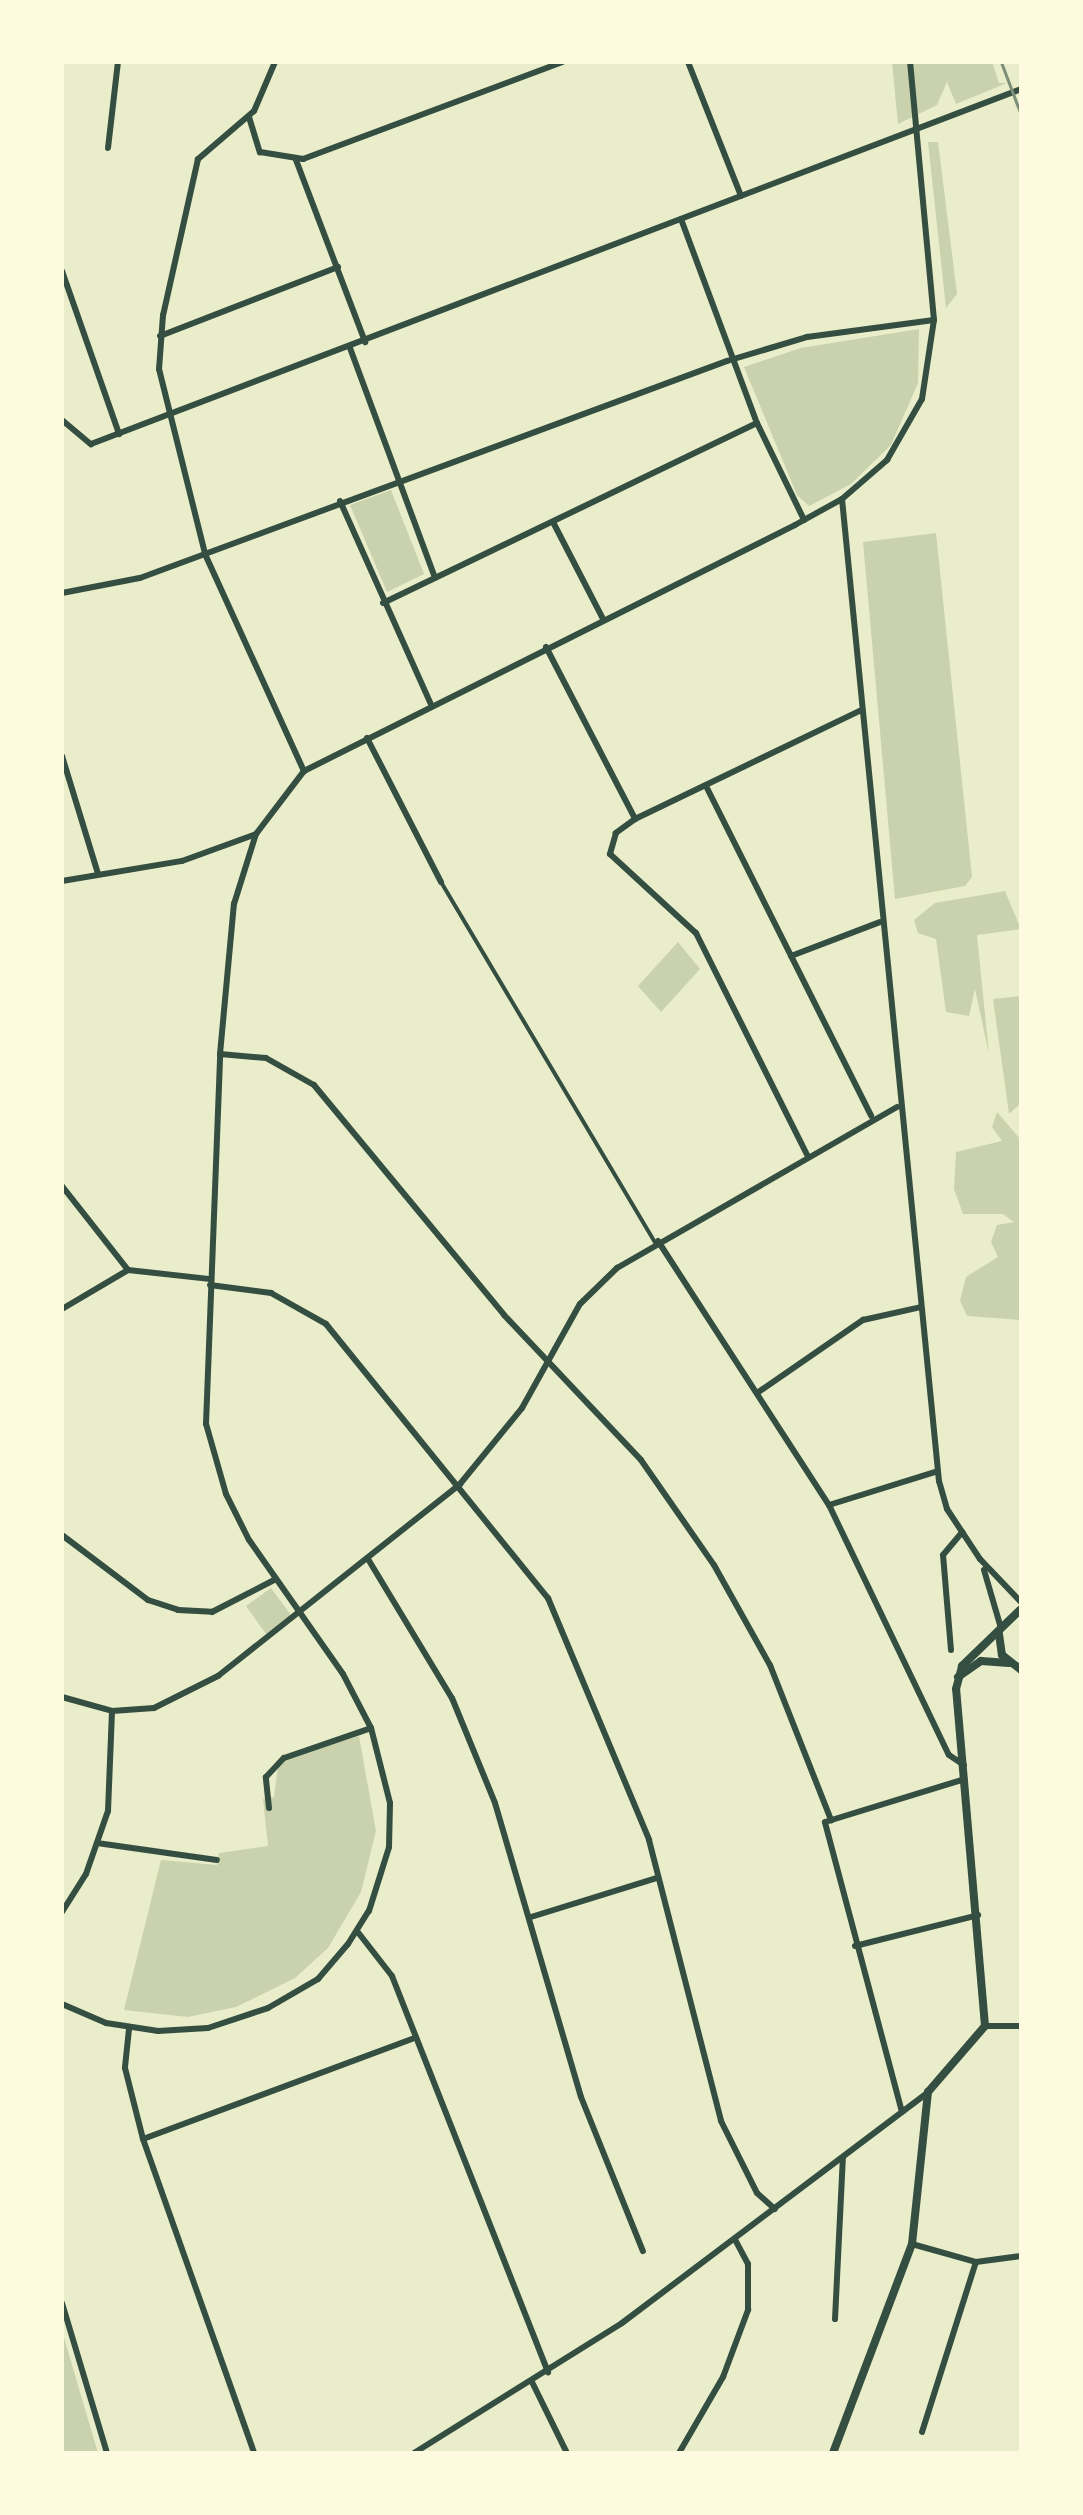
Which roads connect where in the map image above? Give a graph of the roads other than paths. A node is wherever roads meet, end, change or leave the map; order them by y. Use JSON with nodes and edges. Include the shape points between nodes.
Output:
{"nodes":[{"id":1,"x":118,"y":62,"type":"edge"},
{"id":2,"x":275,"y":62,"type":"edge"},
{"id":3,"x":562,"y":62,"type":"edge"},
{"id":4,"x":688,"y":62,"type":"edge"},
{"id":5,"x":910,"y":62,"type":"edge"},
{"id":6,"x":1021,"y":89,"type":"edge"},
{"id":7,"x":249,"y":117,"type":"junction"},
{"id":8,"x":916,"y":129,"type":"junction"},
{"id":9,"x":108,"y":148,"type":"dead end"},
{"id":10,"x":296,"y":160,"type":"junction"},
{"id":11,"x":741,"y":196,"type":"junction"},
{"id":12,"x":681,"y":219,"type":"junction"},
{"id":13,"x":338,"y":267,"type":"junction"},
{"id":14,"x":64,"y":271,"type":"edge"},
{"id":15,"x":934,"y":320,"type":"junction"},
{"id":16,"x":160,"y":336,"type":"junction"},
{"id":17,"x":365,"y":342,"type":"junction"},
{"id":18,"x":350,"y":348,"type":"junction"},
{"id":19,"x":733,"y":359,"type":"junction"},
{"id":20,"x":166,"y":417,"type":"junction"},
{"id":21,"x":62,"y":420,"type":"edge"},
{"id":22,"x":757,"y":423,"type":"junction"},
{"id":23,"x":119,"y":434,"type":"junction"},
{"id":24,"x":400,"y":478,"type":"junction"},
{"id":25,"x":842,"y":499,"type":"junction"},
{"id":26,"x":340,"y":501,"type":"junction"},
{"id":27,"x":804,"y":520,"type":"junction"},
{"id":28,"x":553,"y":522,"type":"junction"},
{"id":29,"x":205,"y":554,"type":"junction"},
{"id":30,"x":435,"y":578,"type":"junction"},
{"id":31,"x":62,"y":593,"type":"edge"},
{"id":32,"x":383,"y":603,"type":"junction"},
{"id":33,"x":603,"y":619,"type":"junction"},
{"id":34,"x":546,"y":647,"type":"junction"},
{"id":35,"x":431,"y":704,"type":"junction"},
{"id":36,"x":861,"y":710,"type":"junction"},
{"id":37,"x":367,"y":738,"type":"junction"},
{"id":38,"x":62,"y":756,"type":"edge"},
{"id":39,"x":304,"y":771,"type":"junction"},
{"id":40,"x":706,"y":786,"type":"junction"},
{"id":41,"x":635,"y":819,"type":"junction"},
{"id":42,"x":256,"y":834,"type":"junction"},
{"id":43,"x":98,"y":874,"type":"junction"},
{"id":44,"x":62,"y":881,"type":"edge"},
{"id":45,"x":441,"y":882,"type":"joint"},
{"id":46,"x":880,"y":922,"type":"junction"},
{"id":47,"x":791,"y":956,"type":"junction"},
{"id":48,"x":220,"y":1054,"type":"junction"},
{"id":49,"x":897,"y":1107,"type":"junction"},
{"id":50,"x":871,"y":1116,"type":"junction"},
{"id":51,"x":807,"y":1155,"type":"junction"},
{"id":52,"x":62,"y":1186,"type":"edge"},
{"id":53,"x":657,"y":1242,"type":"junction"},
{"id":54,"x":128,"y":1270,"type":"junction"},
{"id":55,"x":209,"y":1282,"type":"junction"},
{"id":56,"x":921,"y":1307,"type":"junction"},
{"id":57,"x":62,"y":1309,"type":"edge"},
{"id":58,"x":548,"y":1357,"type":"junction"},
{"id":59,"x":757,"y":1393,"type":"junction"},
{"id":60,"x":938,"y":1471,"type":"junction"},
{"id":61,"x":460,"y":1484,"type":"junction"},
{"id":62,"x":829,"y":1505,"type":"junction"},
{"id":63,"x":962,"y":1532,"type":"junction"},
{"id":64,"x":62,"y":1535,"type":"edge"},
{"id":65,"x":368,"y":1559,"type":"junction"},
{"id":66,"x":980,"y":1559,"type":"junction"},
{"id":67,"x":276,"y":1579,"type":"junction"},
{"id":68,"x":1021,"y":1602,"type":"edge"},
{"id":69,"x":1021,"y":1609,"type":"edge"},
{"id":70,"x":302,"y":1614,"type":"junction"},
{"id":71,"x":1000,"y":1630,"type":"junction"},
{"id":72,"x":951,"y":1650,"type":"dead end"},
{"id":73,"x":1016,"y":1668,"type":"edge"},
{"id":74,"x":958,"y":1677,"type":"junction"},
{"id":75,"x":62,"y":1697,"type":"edge"},
{"id":76,"x":112,"y":1711,"type":"junction"},
{"id":77,"x":371,"y":1728,"type":"junction"},
{"id":78,"x":964,"y":1765,"type":"junction"},
{"id":79,"x":965,"y":1779,"type":"junction"},
{"id":80,"x":269,"y":1808,"type":"dead end"},
{"id":81,"x":828,"y":1821,"type":"junction"},
{"id":82,"x":97,"y":1843,"type":"junction"},
{"id":83,"x":217,"y":1860,"type":"dead end"},
{"id":84,"x":657,"y":1878,"type":"junction"},
{"id":85,"x":62,"y":1912,"type":"edge"},
{"id":86,"x":978,"y":1915,"type":"junction"},
{"id":87,"x":531,"y":1917,"type":"junction"},
{"id":88,"x":357,"y":1931,"type":"junction"},
{"id":89,"x":855,"y":1946,"type":"junction"},
{"id":90,"x":62,"y":2004,"type":"edge"},
{"id":91,"x":985,"y":2026,"type":"junction"},
{"id":92,"x":1021,"y":2026,"type":"edge"},
{"id":93,"x":129,"y":2029,"type":"junction"},
{"id":94,"x":414,"y":2038,"type":"junction"},
{"id":95,"x":928,"y":2092,"type":"junction"},
{"id":96,"x":902,"y":2112,"type":"junction"},
{"id":97,"x":143,"y":2139,"type":"junction"},
{"id":98,"x":843,"y":2158,"type":"junction"},
{"id":99,"x":775,"y":2209,"type":"junction"},
{"id":100,"x":735,"y":2240,"type":"junction"},
{"id":101,"x":912,"y":2244,"type":"junction"},
{"id":102,"x":643,"y":2251,"type":"dead end"},
{"id":103,"x":1021,"y":2256,"type":"edge"},
{"id":104,"x":976,"y":2262,"type":"junction"},
{"id":105,"x":62,"y":2303,"type":"edge"},
{"id":106,"x":835,"y":2319,"type":"dead end"},
{"id":107,"x":548,"y":2372,"type":"junction"},
{"id":108,"x":532,"y":2382,"type":"junction"},
{"id":109,"x":922,"y":2432,"type":"dead end"},
{"id":110,"x":107,"y":2453,"type":"edge"},
{"id":111,"x":254,"y":2453,"type":"edge"},
{"id":112,"x":414,"y":2453,"type":"edge"},
{"id":113,"x":567,"y":2453,"type":"edge"},
{"id":114,"x":679,"y":2453,"type":"edge"},
{"id":115,"x":833,"y":2453,"type":"edge"}],
"edges":[{"from":1,"to":9,"type":"street"},
{"from":2,"to":7,"type":"street"},
{"from":3,"to":10,"type":"street"},
{"from":4,"to":11,"type":"street"},
{"from":5,"to":8,"type":"street"},
{"from":6,"to":8,"type":"street"},
{"from":7,"to":10,"type":"street","via":[[260,152]]},
{"from":7,"to":16,"type":"street","via":[[198,159]]},
{"from":8,"to":11,"type":"street"},
{"from":8,"to":15,"type":"street"},
{"from":10,"to":13,"type":"street"},
{"from":11,"to":12,"type":"street"},
{"from":12,"to":17,"type":"street"},
{"from":12,"to":19,"type":"street"},
{"from":13,"to":16,"type":"street"},
{"from":13,"to":17,"type":"street"},
{"from":14,"to":23,"type":"street"},
{"from":15,"to":19,"type":"street","via":[[807,337]]},
{"from":15,"to":25,"type":"street","via":[[931,364],[904,438]]},
{"from":16,"to":20,"type":"street"},
{"from":17,"to":18,"type":"street"},
{"from":18,"to":20,"type":"street"},
{"from":18,"to":24,"type":"street"},
{"from":19,"to":22,"type":"street"},
{"from":19,"to":24,"type":"street"},
{"from":20,"to":23,"type":"street"},
{"from":20,"to":29,"type":"street"},
{"from":21,"to":23,"type":"street","via":[[91,444]]},
{"from":22,"to":27,"type":"street"},
{"from":22,"to":28,"type":"street"},
{"from":24,"to":26,"type":"street"},
{"from":24,"to":30,"type":"street"},
{"from":25,"to":27,"type":"street"},
{"from":25,"to":36,"type":"street"},
{"from":26,"to":29,"type":"street"},
{"from":26,"to":32,"type":"street"},
{"from":27,"to":33,"type":"street"},
{"from":28,"to":30,"type":"street"},
{"from":28,"to":33,"type":"street"},
{"from":29,"to":31,"type":"street","via":[[140,578]]},
{"from":29,"to":39,"type":"street"},
{"from":30,"to":32,"type":"street"},
{"from":32,"to":35,"type":"street"},
{"from":33,"to":34,"type":"street"},
{"from":34,"to":35,"type":"street"},
{"from":34,"to":41,"type":"street"},
{"from":35,"to":37,"type":"street"},
{"from":36,"to":40,"type":"street"},
{"from":36,"to":46,"type":"street"},
{"from":37,"to":39,"type":"street"},
{"from":37,"to":45,"type":"street"},
{"from":38,"to":43,"type":"street"},
{"from":39,"to":42,"type":"street"},
{"from":40,"to":41,"type":"street"},
{"from":40,"to":47,"type":"street"},
{"from":41,"to":51,"type":"street","via":[[616,833],[610,854],[696,933]]},
{"from":42,"to":43,"type":"street","via":[[182,861]]},
{"from":42,"to":48,"type":"street","via":[[234,904]]},
{"from":43,"to":44,"type":"street"},
{"from":45,"to":53,"type":"street"},
{"from":46,"to":47,"type":"street"},
{"from":46,"to":49,"type":"street"},
{"from":47,"to":50,"type":"street"},
{"from":48,"to":55,"type":"street"},
{"from":48,"to":58,"type":"street","via":[[266,1058],[314,1085],[504,1315]]},
{"from":49,"to":50,"type":"street"},
{"from":49,"to":56,"type":"street"},
{"from":50,"to":51,"type":"street"},
{"from":51,"to":53,"type":"street"},
{"from":52,"to":54,"type":"street"},
{"from":53,"to":58,"type":"street","via":[[596,1286]]},
{"from":53,"to":59,"type":"street"},
{"from":54,"to":55,"type":"street"},
{"from":54,"to":57,"type":"street"},
{"from":55,"to":61,"type":"street","via":[[271,1293],[326,1324]]},
{"from":55,"to":67,"type":"street","via":[[204,1397],[210,1443],[226,1494]]},
{"from":56,"to":59,"type":"street","via":[[863,1320]]},
{"from":56,"to":60,"type":"street"},
{"from":58,"to":61,"type":"street","via":[[522,1408]]},
{"from":58,"to":81,"type":"street","via":[[641,1460],[714,1565],[780,1684]]},
{"from":59,"to":62,"type":"street"},
{"from":60,"to":62,"type":"street"},
{"from":60,"to":63,"type":"street","via":[[947,1509]]},
{"from":61,"to":65,"type":"street"},
{"from":61,"to":84,"type":"street","via":[[548,1598],[630,1785]]},
{"from":62,"to":78,"type":"street","via":[[949,1755]]},
{"from":63,"to":66,"type":"street"},
{"from":63,"to":72,"type":"street","via":[[943,1555]]},
{"from":64,"to":67,"type":"street","via":[[148,1600],[178,1610],[212,1612]]},
{"from":65,"to":70,"type":"street"},
{"from":65,"to":87,"type":"street","via":[[452,1698]]},
{"from":66,"to":68,"type":"street"},
{"from":66,"to":71,"type":"street","via":[[1000,1605]]},
{"from":67,"to":70,"type":"street"},
{"from":69,"to":71,"type":"main road"},
{"from":70,"to":76,"type":"street","via":[[190,1693],[154,1708]]},
{"from":70,"to":77,"type":"street"},
{"from":71,"to":73,"type":"main road"},
{"from":71,"to":74,"type":"main road"},
{"from":73,"to":74,"type":"main road","via":[[981,1661]]},
{"from":74,"to":78,"type":"main road"},
{"from":75,"to":76,"type":"street"},
{"from":76,"to":82,"type":"street","via":[[108,1811]]},
{"from":77,"to":80,"type":"street","via":[[284,1758],[266,1777]]},
{"from":77,"to":88,"type":"street","via":[[391,1827],[378,1888]]},
{"from":78,"to":79,"type":"main road"},
{"from":79,"to":81,"type":"street"},
{"from":79,"to":86,"type":"main road"},
{"from":81,"to":89,"type":"street"},
{"from":82,"to":83,"type":"street"},
{"from":82,"to":85,"type":"street"},
{"from":84,"to":87,"type":"street"},
{"from":84,"to":99,"type":"street","via":[[721,2121],[757,2193]]},
{"from":86,"to":89,"type":"street"},
{"from":86,"to":91,"type":"main road"},
{"from":87,"to":102,"type":"street","via":[[589,2122]]},
{"from":88,"to":93,"type":"street","via":[[318,1979],[253,2015],[208,2028]]},
{"from":88,"to":94,"type":"street","via":[[392,1976]]},
{"from":89,"to":96,"type":"street"},
{"from":90,"to":93,"type":"street"},
{"from":91,"to":92,"type":"street"},
{"from":91,"to":95,"type":"main road"},
{"from":93,"to":97,"type":"street","via":[[125,2068]]},
{"from":94,"to":97,"type":"street"},
{"from":94,"to":107,"type":"street"},
{"from":95,"to":96,"type":"street"},
{"from":95,"to":101,"type":"main road"},
{"from":96,"to":98,"type":"street"},
{"from":97,"to":111,"type":"street"},
{"from":98,"to":99,"type":"street"},
{"from":98,"to":106,"type":"street"},
{"from":99,"to":100,"type":"street"},
{"from":100,"to":107,"type":"street"},
{"from":100,"to":114,"type":"street","via":[[748,2264],[748,2310],[723,2377]]},
{"from":101,"to":104,"type":"street"},
{"from":101,"to":115,"type":"main road"},
{"from":103,"to":104,"type":"street"},
{"from":104,"to":109,"type":"street"},
{"from":105,"to":110,"type":"street"},
{"from":107,"to":108,"type":"street"},
{"from":108,"to":112,"type":"street"},
{"from":108,"to":113,"type":"street"}]}
